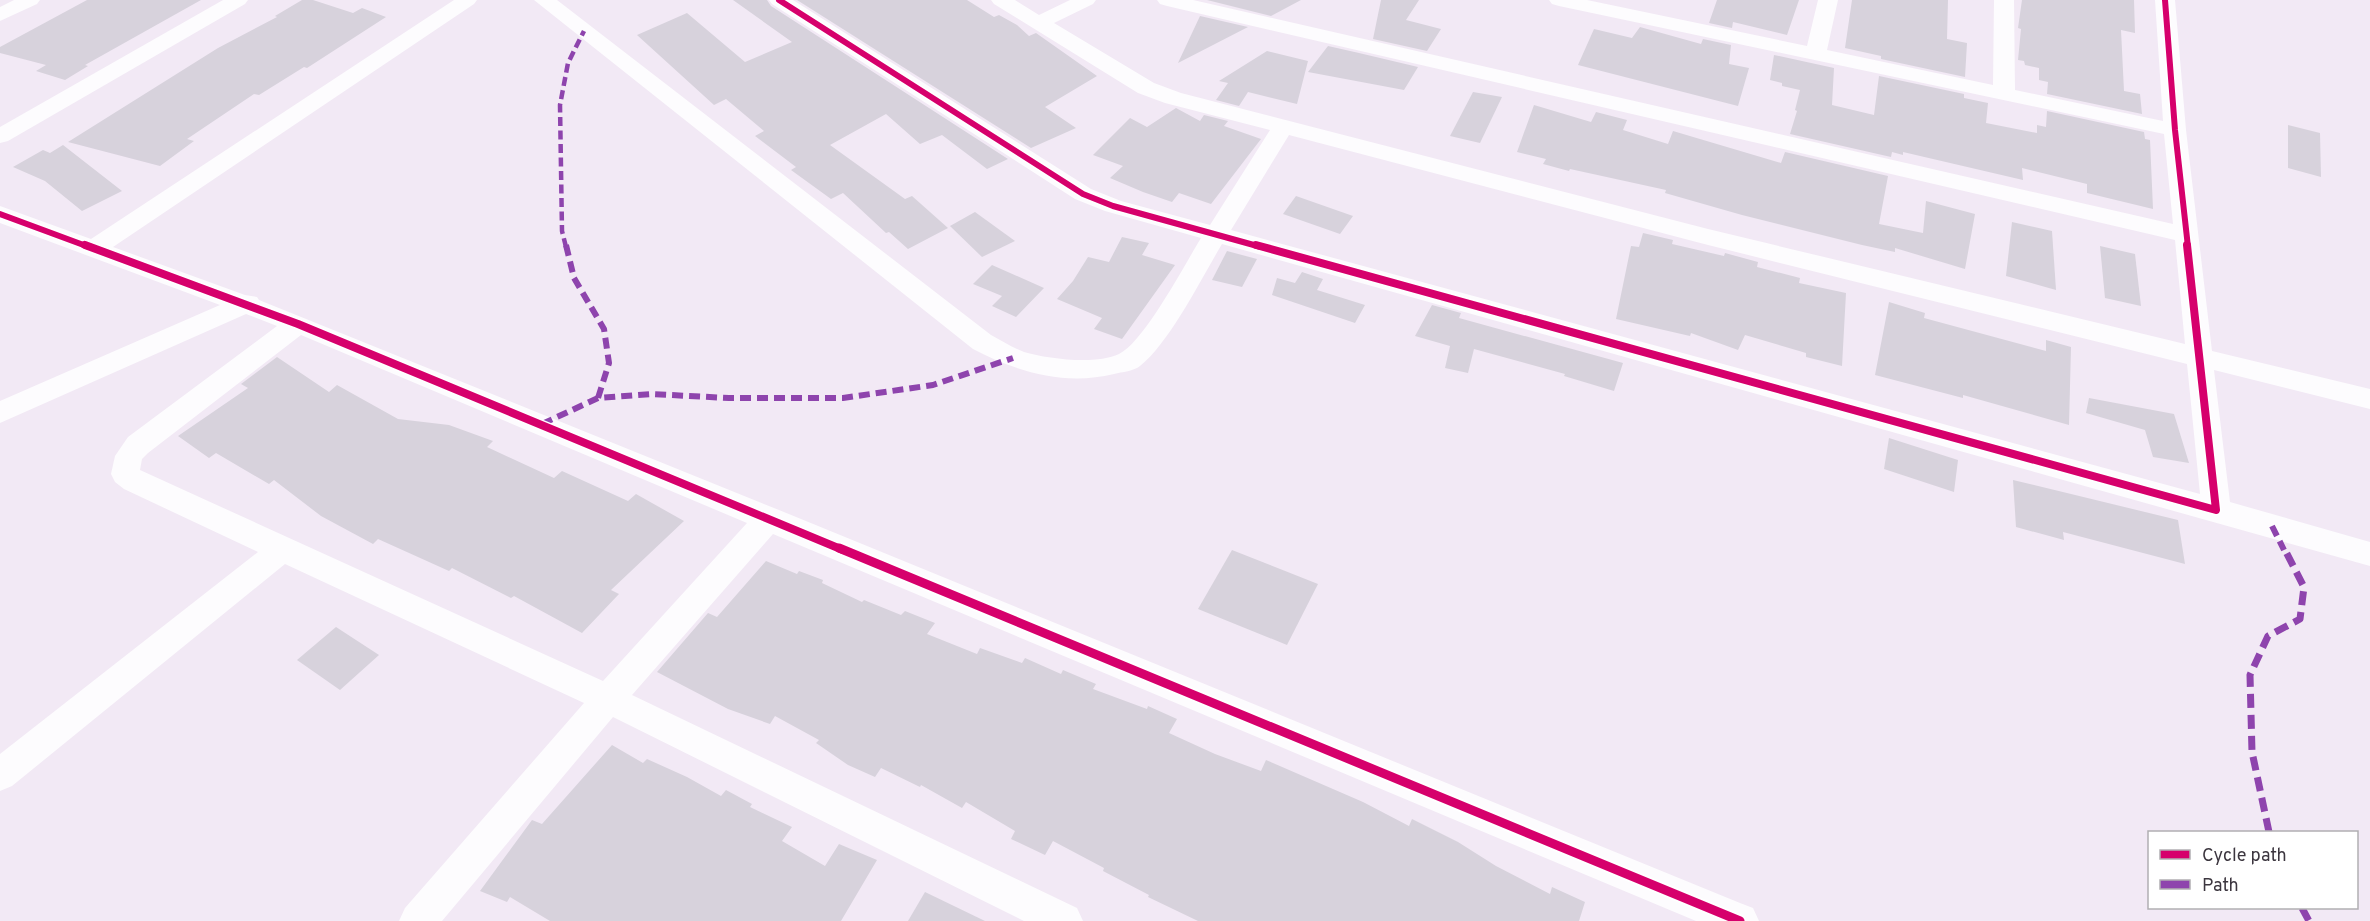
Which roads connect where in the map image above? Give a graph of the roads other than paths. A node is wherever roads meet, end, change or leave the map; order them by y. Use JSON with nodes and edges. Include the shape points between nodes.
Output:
{"nodes":[{"id":1,"x":30,"y":0,"type":"edge"},
{"id":2,"x":238,"y":0,"type":"edge"},
{"id":3,"x":467,"y":0,"type":"edge"},
{"id":4,"x":544,"y":0,"type":"edge"},
{"id":5,"x":779,"y":0,"type":"edge"},
{"id":6,"x":1001,"y":0,"type":"edge"},
{"id":7,"x":1086,"y":0,"type":"edge"},
{"id":8,"x":1167,"y":0,"type":"edge"},
{"id":9,"x":1559,"y":0,"type":"edge"},
{"id":10,"x":1828,"y":0,"type":"edge"},
{"id":11,"x":2004,"y":0,"type":"edge"},
{"id":12,"x":2165,"y":0,"type":"edge"},
{"id":13,"x":1652,"y":9,"type":"edge"},
{"id":14,"x":0,"y":15,"type":"edge"},
{"id":15,"x":1040,"y":22,"type":"junction"},
{"id":16,"x":1816,"y":53,"type":"junction"},
{"id":17,"x":2004,"y":94,"type":"junction"},
{"id":18,"x":1283,"y":127,"type":"junction"},
{"id":19,"x":2175,"y":130,"type":"junction"},
{"id":20,"x":0,"y":136,"type":"edge"},
{"id":21,"x":0,"y":214,"type":"edge"},
{"id":22,"x":1215,"y":233,"type":"junction"},
{"id":23,"x":2187,"y":234,"type":"junction"},
{"id":24,"x":94,"y":248,"type":"junction"},
{"id":25,"x":248,"y":303,"type":"junction"},
{"id":26,"x":298,"y":324,"type":"junction"},
{"id":27,"x":2199,"y":356,"type":"junction"},
{"id":28,"x":2370,"y":399,"type":"edge"},
{"id":29,"x":0,"y":413,"type":"edge"},
{"id":30,"x":2217,"y":510,"type":"junction"},
{"id":31,"x":769,"y":518,"type":"junction"},
{"id":32,"x":283,"y":549,"type":"junction"},
{"id":33,"x":2370,"y":554,"type":"edge"},
{"id":34,"x":608,"y":699,"type":"junction"},
{"id":35,"x":0,"y":775,"type":"edge"},
{"id":36,"x":424,"y":919,"type":"edge"},
{"id":37,"x":1064,"y":921,"type":"edge"},
{"id":38,"x":1740,"y":921,"type":"edge"}],
"edges":[{"from":1,"to":14,"type":"street"},
{"from":2,"to":20,"type":"street"},
{"from":3,"to":24,"type":"street"},
{"from":4,"to":22,"type":"street","via":[[982,342],[1013,358],[1045,366],[1096,369],[1129,360],[1151,339]]},
{"from":5,"to":22,"type":"street","via":[[1083,194],[1113,206]]},
{"from":6,"to":15,"type":"street"},
{"from":7,"to":15,"type":"street"},
{"from":8,"to":23,"type":"street"},
{"from":9,"to":13,"type":"street"},
{"from":10,"to":16,"type":"street"},
{"from":11,"to":17,"type":"street"},
{"from":12,"to":19,"type":"street"},
{"from":13,"to":16,"type":"street"},
{"from":15,"to":18,"type":"street","via":[[1146,88]]},
{"from":16,"to":17,"type":"street"},
{"from":17,"to":19,"type":"street"},
{"from":18,"to":22,"type":"street"},
{"from":18,"to":27,"type":"street","via":[[1697,234]]},
{"from":19,"to":23,"type":"street"},
{"from":21,"to":24,"type":"street"},
{"from":22,"to":30,"type":"street"},
{"from":23,"to":27,"type":"street"},
{"from":24,"to":25,"type":"street"},
{"from":25,"to":26,"type":"street"},
{"from":25,"to":29,"type":"street"},
{"from":26,"to":31,"type":"street"},
{"from":26,"to":32,"type":"street","via":[[138,445],[129,456],[125,474]]},
{"from":27,"to":28,"type":"street"},
{"from":27,"to":30,"type":"street"},
{"from":30,"to":33,"type":"street"},
{"from":31,"to":34,"type":"street"},
{"from":31,"to":38,"type":"street"},
{"from":32,"to":34,"type":"street"},
{"from":32,"to":35,"type":"street"},
{"from":34,"to":36,"type":"street"},
{"from":34,"to":37,"type":"street"}]}
